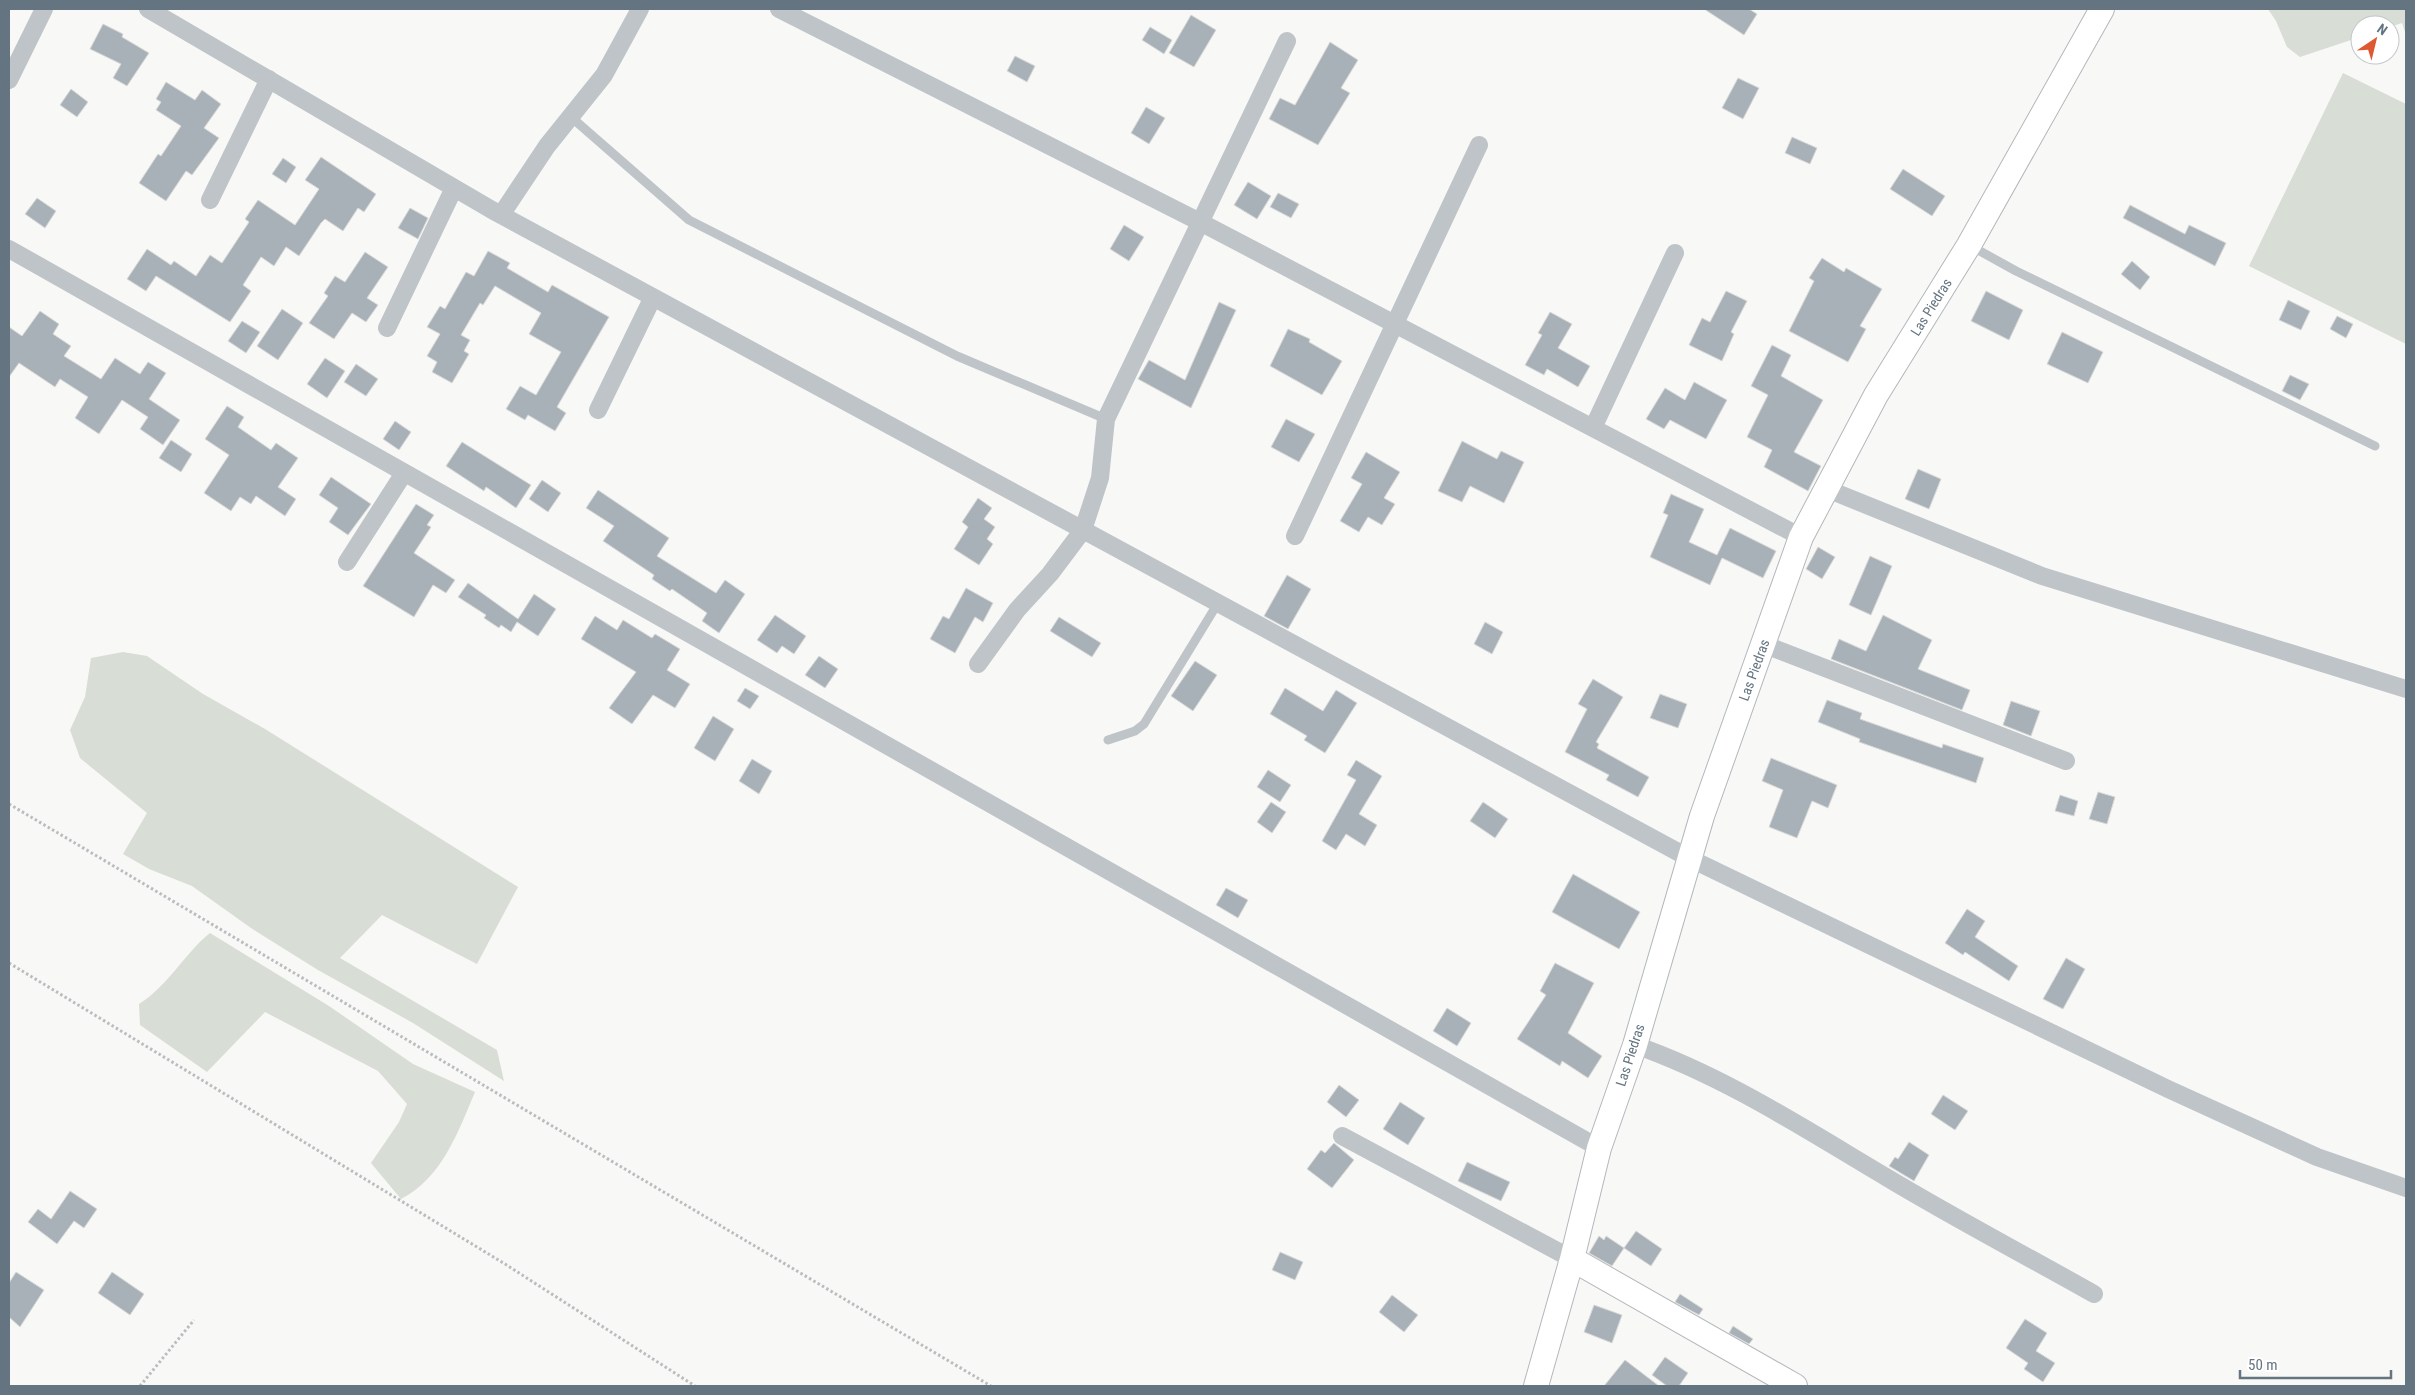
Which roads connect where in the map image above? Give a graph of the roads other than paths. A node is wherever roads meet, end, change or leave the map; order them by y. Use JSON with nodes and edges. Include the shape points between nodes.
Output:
{"nodes":[{"id":1,"x":44,"y":9,"type":"edge"},
{"id":2,"x":148,"y":9,"type":"edge"},
{"id":3,"x":640,"y":9,"type":"edge"},
{"id":4,"x":779,"y":9,"type":"edge"},
{"id":5,"x":2102,"y":9,"type":"edge"},
{"id":6,"x":1288,"y":42,"type":"dead end"},
{"id":7,"x":9,"y":80,"type":"edge"},
{"id":8,"x":269,"y":80,"type":"junction"},
{"id":9,"x":571,"y":117,"type":"junction"},
{"id":10,"x":1479,"y":145,"type":"dead end"},
{"id":11,"x":454,"y":188,"type":"junction"},
{"id":12,"x":210,"y":200,"type":"dead end"},
{"id":13,"x":501,"y":216,"type":"junction"},
{"id":14,"x":1200,"y":222,"type":"junction"},
{"id":15,"x":1969,"y":245,"type":"junction"},
{"id":16,"x":9,"y":248,"type":"edge"},
{"id":17,"x":1675,"y":252,"type":"dead end"},
{"id":18,"x":652,"y":297,"type":"junction"},
{"id":19,"x":1394,"y":324,"type":"junction"},
{"id":20,"x":387,"y":328,"type":"dead end"},
{"id":21,"x":598,"y":410,"type":"dead end"},
{"id":22,"x":1106,"y":419,"type":"junction"},
{"id":23,"x":1593,"y":428,"type":"junction"},
{"id":24,"x":2375,"y":446,"type":"dead end"},
{"id":25,"x":404,"y":473,"type":"junction"},
{"id":26,"x":1827,"y":489,"type":"junction"},
{"id":27,"x":1083,"y":530,"type":"junction"},
{"id":28,"x":1295,"y":536,"type":"dead end"},
{"id":29,"x":1801,"y":537,"type":"junction"},
{"id":30,"x":347,"y":562,"type":"dead end"},
{"id":31,"x":1218,"y":603,"type":"junction"},
{"id":32,"x":1764,"y":644,"type":"junction"},
{"id":33,"x":978,"y":664,"type":"dead end"},
{"id":34,"x":2406,"y":689,"type":"edge"},
{"id":35,"x":1108,"y":740,"type":"dead end"},
{"id":36,"x":2066,"y":761,"type":"dead end"},
{"id":37,"x":1689,"y":858,"type":"junction"},
{"id":38,"x":1635,"y":1045,"type":"junction"},
{"id":39,"x":1342,"y":1136,"type":"dead end"},
{"id":40,"x":1599,"y":1148,"type":"junction"},
{"id":41,"x":2406,"y":1188,"type":"edge"},
{"id":42,"x":1572,"y":1260,"type":"junction"},
{"id":43,"x":2094,"y":1294,"type":"dead end"},
{"id":44,"x":1536,"y":1386,"type":"edge"},
{"id":45,"x":1795,"y":1386,"type":"edge"}],
"edges":[{"from":1,"to":7,"type":"street"},
{"from":2,"to":8,"type":"street"},
{"from":3,"to":9,"type":"street","via":[[604,75]]},
{"from":4,"to":14,"type":"street"},
{"from":5,"to":15,"type":"street","name":"Las Piedras"},
{"from":6,"to":14,"type":"street"},
{"from":8,"to":11,"type":"street"},
{"from":8,"to":12,"type":"street"},
{"from":9,"to":13,"type":"street","via":[[547,146]]},
{"from":9,"to":22,"type":"lane","via":[[689,220],[956,356]]},
{"from":10,"to":19,"type":"street"},
{"from":11,"to":13,"type":"street"},
{"from":11,"to":20,"type":"street"},
{"from":13,"to":18,"type":"street"},
{"from":14,"to":19,"type":"street"},
{"from":14,"to":22,"type":"street"},
{"from":15,"to":24,"type":"lane","via":[[2016,272]]},
{"from":15,"to":26,"type":"street","name":"Las Piedras","via":[[1876,395]]},
{"from":16,"to":25,"type":"street"},
{"from":17,"to":23,"type":"street"},
{"from":18,"to":21,"type":"street"},
{"from":18,"to":27,"type":"street"},
{"from":19,"to":23,"type":"street"},
{"from":19,"to":28,"type":"street"},
{"from":22,"to":27,"type":"street","via":[[1100,478]]},
{"from":23,"to":29,"type":"street"},
{"from":25,"to":30,"type":"street"},
{"from":25,"to":40,"type":"street"},
{"from":26,"to":29,"type":"street","name":"Las Piedras"},
{"from":26,"to":34,"type":"street","via":[[2042,576]]},
{"from":27,"to":31,"type":"street"},
{"from":27,"to":33,"type":"street","via":[[1050,574],[1017,610]]},
{"from":29,"to":32,"type":"street","name":"Las Piedras"},
{"from":31,"to":35,"type":"lane","via":[[1144,724],[1135,731]]},
{"from":31,"to":37,"type":"street"},
{"from":32,"to":36,"type":"street"},
{"from":32,"to":37,"type":"street","name":"Las Piedras"},
{"from":37,"to":38,"type":"street","name":"Las Piedras"},
{"from":37,"to":41,"type":"street","via":[[2168,1089],[2317,1157]]},
{"from":38,"to":40,"type":"street","name":"Las Piedras"},
{"from":38,"to":43,"type":"street","via":[[1695,1069],[1784,1117],[1905,1189]]},
{"from":39,"to":42,"type":"street"},
{"from":40,"to":42,"type":"street","name":"Las Piedras"},
{"from":42,"to":44,"type":"street","name":"Las Piedras"},
{"from":42,"to":45,"type":"street"}]}
